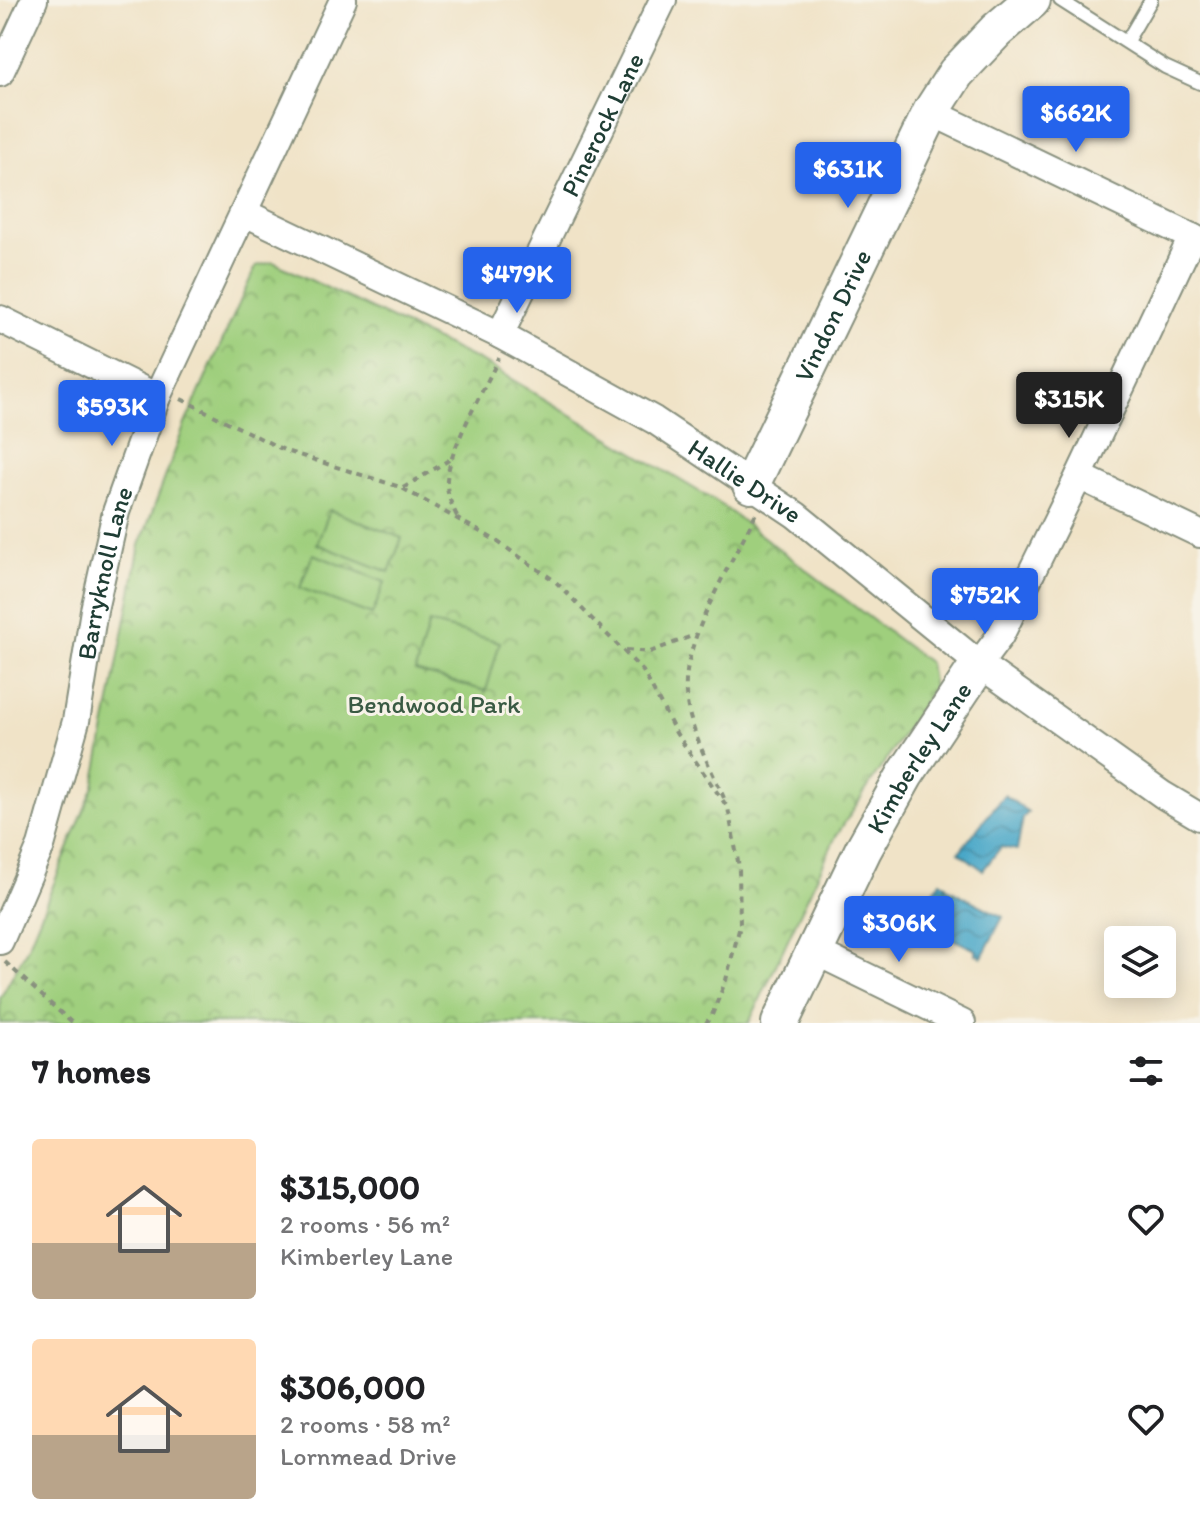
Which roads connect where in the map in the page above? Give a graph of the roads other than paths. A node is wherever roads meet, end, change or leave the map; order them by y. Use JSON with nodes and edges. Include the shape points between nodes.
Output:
{"nodes":[{"id":1,"x":34,"y":0,"type":"edge"},
{"id":2,"x":343,"y":0,"type":"edge"},
{"id":3,"x":663,"y":0,"type":"edge"},
{"id":4,"x":1032,"y":0,"type":"edge"},
{"id":5,"x":1060,"y":0,"type":"edge"},
{"id":6,"x":1151,"y":0,"type":"edge"},
{"id":7,"x":1127,"y":41,"type":"junction"},
{"id":8,"x":0,"y":73,"type":"edge"},
{"id":9,"x":1200,"y":83,"type":"edge"},
{"id":10,"x":931,"y":112,"type":"junction"},
{"id":11,"x":245,"y":213,"type":"junction"},
{"id":12,"x":1196,"y":239,"type":"edge"},
{"id":13,"x":0,"y":319,"type":"edge"},
{"id":14,"x":504,"y":337,"type":"junction"},
{"id":15,"x":159,"y":393,"type":"junction"},
{"id":16,"x":1079,"y":476,"type":"junction"},
{"id":17,"x":758,"y":490,"type":"junction"},
{"id":18,"x":1200,"y":534,"type":"edge"},
{"id":19,"x":979,"y":664,"type":"junction"},
{"id":20,"x":1200,"y":817,"type":"edge"},
{"id":21,"x":0,"y":941,"type":"edge"},
{"id":22,"x":814,"y":951,"type":"junction"},
{"id":23,"x":780,"y":1023,"type":"edge"},
{"id":24,"x":962,"y":1023,"type":"edge"}],
"edges":[{"from":1,"to":8,"type":"street"},
{"from":2,"to":11,"type":"street","name":"Barryknoll Lane"},
{"from":3,"to":14,"type":"street","name":"Pinerock Lane"},
{"from":4,"to":10,"type":"street","name":"Vindon Drive","via":[[956,73]]},
{"from":5,"to":7,"type":"lane"},
{"from":6,"to":7,"type":"lane"},
{"from":7,"to":9,"type":"lane"},
{"from":10,"to":12,"type":"street"},
{"from":10,"to":17,"type":"street","name":"Vindon Drive"},
{"from":11,"to":14,"type":"street","name":"Hallie Drive"},
{"from":11,"to":15,"type":"street","name":"Barryknoll Lane"},
{"from":12,"to":16,"type":"street","name":"Kimberley Lane"},
{"from":13,"to":15,"type":"street"},
{"from":14,"to":17,"type":"street","name":"Hallie Drive","via":[[654,420]]},
{"from":15,"to":21,"type":"street","name":"Barryknoll Lane","via":[[116,512],[76,721],[41,846]]},
{"from":16,"to":18,"type":"street"},
{"from":16,"to":19,"type":"street","name":"Kimberley Lane","via":[[1000,636]]},
{"from":17,"to":19,"type":"street","name":"Hallie Drive"},
{"from":19,"to":20,"type":"street","name":"Hallie Drive"},
{"from":19,"to":22,"type":"street","name":"Kimberley Lane","via":[[905,775]]},
{"from":22,"to":23,"type":"street","name":"Kimberley Lane"},
{"from":22,"to":24,"type":"street"}]}
